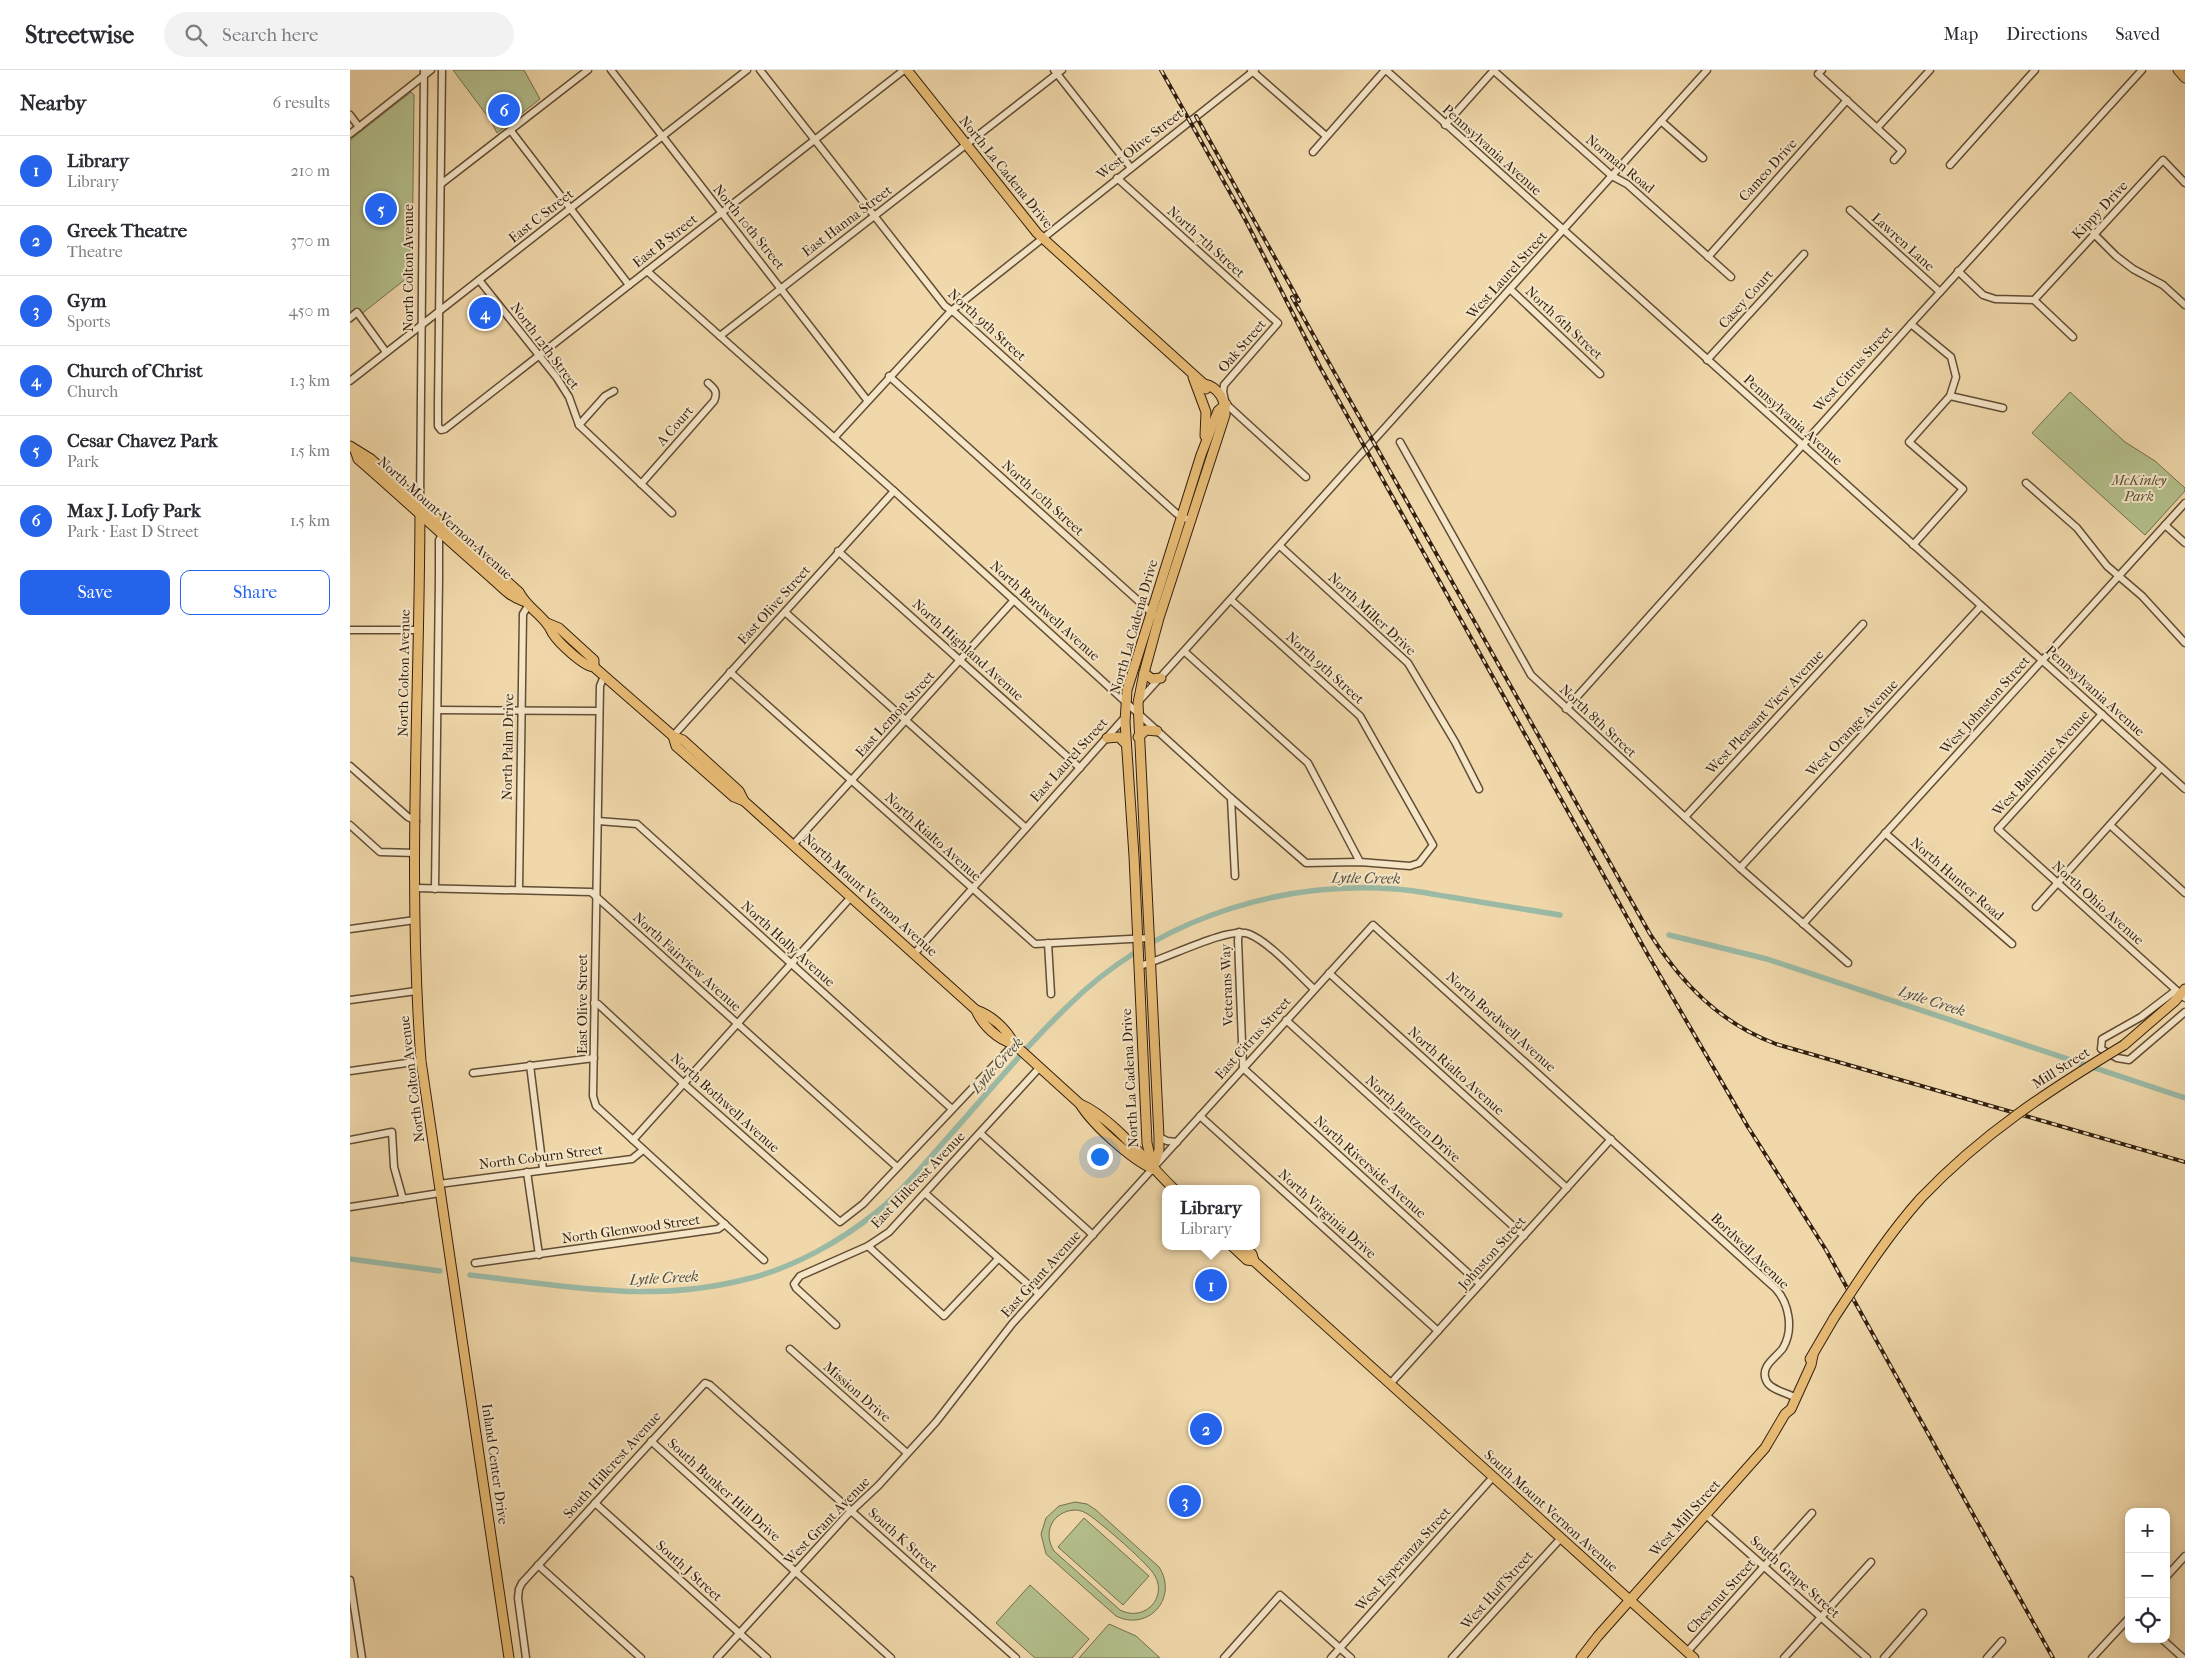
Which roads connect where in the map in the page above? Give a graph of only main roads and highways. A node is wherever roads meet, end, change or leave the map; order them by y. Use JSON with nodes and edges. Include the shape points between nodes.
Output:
{"nodes":[{"id":1,"x":905,"y":70,"type":"edge"},
{"id":2,"x":2178,"y":70,"type":"edge"},
{"id":3,"x":2185,"y":78,"type":"edge"},
{"id":4,"x":1190,"y":372,"type":"junction"},
{"id":5,"x":1226,"y":404,"type":"junction"},
{"id":6,"x":352,"y":450,"type":"edge"},
{"id":7,"x":1201,"y":455,"type":"junction"},
{"id":8,"x":420,"y":508,"type":"junction"},
{"id":9,"x":526,"y":603,"type":"junction"},
{"id":10,"x":1144,"y":673,"type":"junction"},
{"id":11,"x":1161,"y":678,"type":"road end"},
{"id":12,"x":1157,"y":730,"type":"road end"},
{"id":13,"x":1138,"y":737,"type":"junction"},
{"id":14,"x":1107,"y":738,"type":"road end"},
{"id":15,"x":1126,"y":744,"type":"junction"},
{"id":16,"x":1142,"y":806,"type":"junction"},
{"id":17,"x":1130,"y":807,"type":"junction"},
{"id":18,"x":2181,"y":993,"type":"edge"},
{"id":19,"x":1157,"y":1089,"type":"junction"},
{"id":20,"x":1144,"y":1090,"type":"junction"},
{"id":21,"x":1153,"y":1169,"type":"junction"},
{"id":22,"x":1950,"y":1169,"type":"joint"},
{"id":23,"x":1170,"y":1185,"type":"edge"},
{"id":24,"x":1236,"y":1250,"type":"edge"},
{"id":25,"x":1248,"y":1250,"type":"edge"},
{"id":26,"x":1254,"y":1261,"type":"junction"},
{"id":27,"x":452,"y":1273,"type":"joint"},
{"id":28,"x":1813,"y":1355,"type":"junction"},
{"id":29,"x":1786,"y":1414,"type":"junction"},
{"id":30,"x":1630,"y":1600,"type":"junction"},
{"id":31,"x":1598,"y":1636,"type":"junction"},
{"id":32,"x":1691,"y":1655,"type":"edge"},
{"id":33,"x":509,"y":1658,"type":"edge"},
{"id":34,"x":1574,"y":1658,"type":"edge"},
{"id":35,"x":1581,"y":1658,"type":"edge"}],
"edges":[{"from":1,"to":4,"type":"main road","name":"North La Cadena Drive","via":[[1042,238]]},
{"from":2,"to":3,"type":"main road"},
{"from":4,"to":5,"type":"main road","name":"North La Cadena Drive","via":[[1207,385],[1206,390],[1218,401]]},
{"from":4,"to":7,"type":"main road","via":[[1206,412]]},
{"from":5,"to":7,"type":"main road","name":"North La Cadena Drive","via":[[1218,411]]},
{"from":5,"to":10,"type":"main road","name":"North La Cadena Drive"},
{"from":6,"to":8,"type":"main road","name":"North Mount Vernon Avenue","via":[[365,454]]},
{"from":7,"to":15,"type":"main road","name":"North La Cadena Drive","via":[[1128,686]]},
{"from":8,"to":9,"type":"main road","name":"North Mount Vernon Avenue","via":[[519,592]]},
{"from":8,"to":9,"type":"main road","name":"North Mount Vernon Avenue","via":[[442,535],[513,598]]},
{"from":8,"to":27,"type":"main road","name":"North Colton Avenue","via":[[416,991],[421,1061]]},
{"from":9,"to":21,"type":"main road","name":"North Mount Vernon Avenue","via":[[588,667],[594,667],[673,736],[676,746],[734,797],[744,801],[976,1010],[986,1013],[1010,1035],[1014,1044],[1080,1104],[1086,1114],[1139,1162]]},
{"from":10,"to":11,"type":"main road","via":[[1152,678]]},
{"from":10,"to":13,"type":"main road","name":"North La Cadena Drive","via":[[1136,708]]},
{"from":12,"to":13,"type":"main road","via":[[1146,730]]},
{"from":13,"to":16,"type":"main road","name":"North La Cadena Drive"},
{"from":14,"to":15,"type":"main road","via":[[1119,737]]},
{"from":15,"to":17,"type":"main road","name":"North La Cadena Drive"},
{"from":16,"to":17,"type":"main road"},
{"from":16,"to":19,"type":"main road","name":"North La Cadena Drive"},
{"from":17,"to":20,"type":"main road","name":"North La Cadena Drive"},
{"from":18,"to":22,"type":"main road","name":"Mill Street","bridge":true,"via":[[2124,1045],[2017,1113]]},
{"from":19,"to":20,"type":"main road"},
{"from":19,"to":21,"type":"main road","name":"North La Cadena Drive","via":[[1159,1150]]},
{"from":20,"to":21,"type":"main road","name":"North La Cadena Drive","via":[[1147,1152]]},
{"from":21,"to":23,"type":"main road","name":"North Mount Vernon Avenue"},
{"from":22,"to":28,"type":"main road","name":"West Mill Street","bridge":true,"via":[[1893,1232],[1834,1318]]},
{"from":24,"to":26,"type":"main road","via":[[1247,1260]]},
{"from":25,"to":26,"type":"main road"},
{"from":26,"to":30,"type":"main road","name":"South Mount Vernon Avenue"},
{"from":27,"to":33,"type":"main road","name":"Inland Center Drive"},
{"from":28,"to":29,"type":"main road","name":"West Mill Street","via":[[1806,1364]]},
{"from":28,"to":29,"type":"main road","name":"West Mill Street"},
{"from":29,"to":30,"type":"main road","name":"West Mill Street","via":[[1766,1448]]},
{"from":30,"to":31,"type":"main road","name":"West Mill Street"},
{"from":30,"to":32,"type":"main road","name":"South Mount Vernon Avenue"},
{"from":31,"to":34,"type":"main road","name":"West Mill Street"},
{"from":31,"to":35,"type":"main road","name":"West Mill Street"}]}
